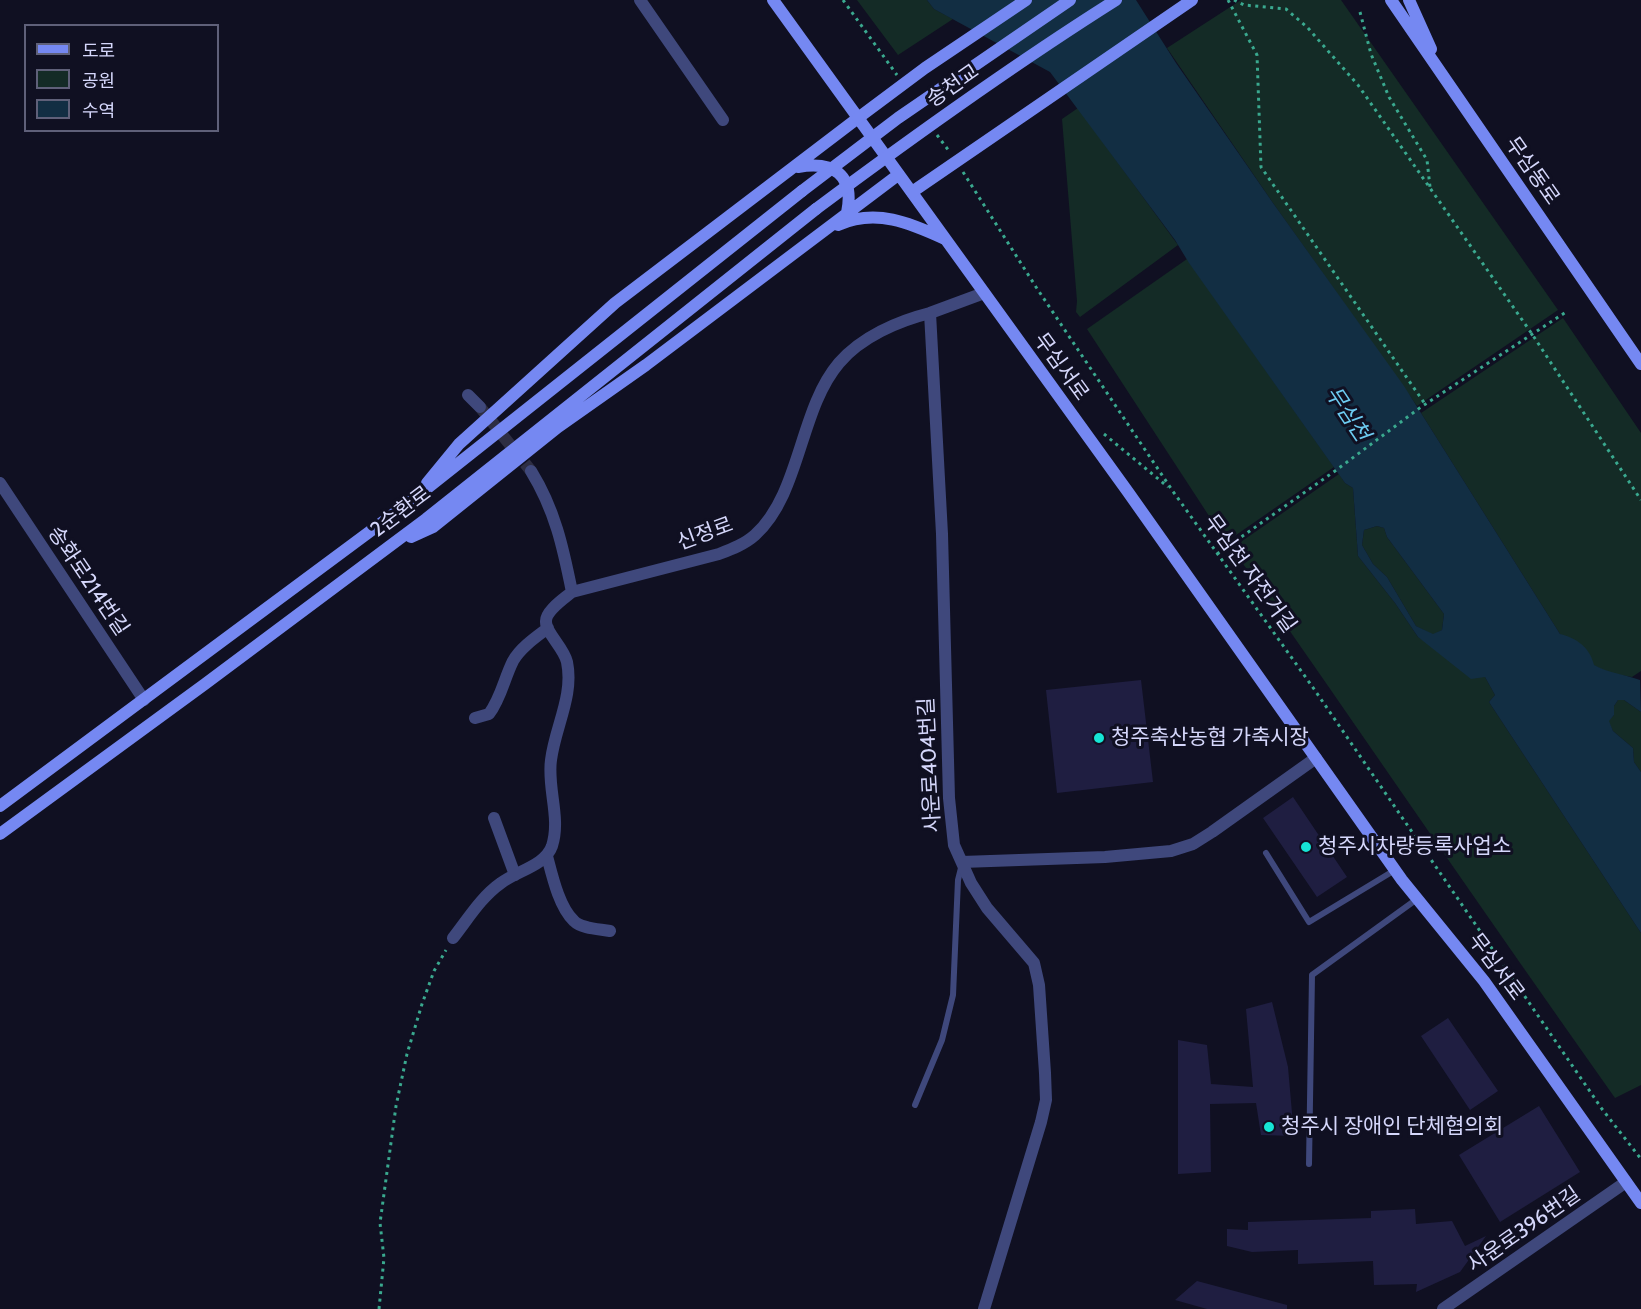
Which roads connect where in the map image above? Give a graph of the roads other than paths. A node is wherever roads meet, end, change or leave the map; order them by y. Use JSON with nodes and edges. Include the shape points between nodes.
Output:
{"nodes":[{"id":1,"x":640,"y":0,"type":"edge"},
{"id":2,"x":773,"y":0,"type":"edge"},
{"id":3,"x":1026,"y":0,"type":"edge"},
{"id":4,"x":1070,"y":0,"type":"edge"},
{"id":5,"x":1116,"y":0,"type":"edge"},
{"id":6,"x":1192,"y":0,"type":"edge"},
{"id":7,"x":1391,"y":0,"type":"edge"},
{"id":8,"x":1409,"y":0,"type":"edge"},
{"id":9,"x":1445,"y":80,"type":"junction"},
{"id":10,"x":858,"y":118,"type":"junction"},
{"id":11,"x":723,"y":120,"type":"dead end"},
{"id":12,"x":796,"y":167,"type":"junction"},
{"id":13,"x":898,"y":175,"type":"junction"},
{"id":14,"x":802,"y":191,"type":"joint"},
{"id":15,"x":912,"y":192,"type":"junction"},
{"id":16,"x":816,"y":209,"type":"joint"},
{"id":17,"x":847,"y":213,"type":"junction"},
{"id":18,"x":821,"y":232,"type":"junction"},
{"id":19,"x":945,"y":240,"type":"junction"},
{"id":20,"x":984,"y":293,"type":"junction"},
{"id":21,"x":930,"y":313,"type":"junction"},
{"id":22,"x":1641,"y":364,"type":"edge"},
{"id":23,"x":468,"y":395,"type":"dead end"},
{"id":24,"x":480,"y":407,"type":"tunnel mouth"},
{"id":25,"x":531,"y":471,"type":"tunnel mouth"},
{"id":26,"x":0,"y":483,"type":"edge"},
{"id":27,"x":411,"y":501,"type":"junction"},
{"id":28,"x":388,"y":547,"type":"junction"},
{"id":29,"x":572,"y":592,"type":"junction"},
{"id":30,"x":548,"y":628,"type":"junction"},
{"id":31,"x":144,"y":700,"type":"junction"},
{"id":32,"x":475,"y":718,"type":"dead end"},
{"id":33,"x":1316,"y":758,"type":"junction"},
{"id":34,"x":0,"y":806,"type":"edge"},
{"id":35,"x":494,"y":818,"type":"dead end"},
{"id":36,"x":0,"y":834,"type":"edge"},
{"id":37,"x":1266,"y":853,"type":"dead end"},
{"id":38,"x":547,"y":856,"type":"junction"},
{"id":39,"x":962,"y":862,"type":"junction"},
{"id":40,"x":1395,"y":870,"type":"junction"},
{"id":41,"x":515,"y":875,"type":"junction"},
{"id":42,"x":1417,"y":899,"type":"junction"},
{"id":43,"x":610,"y":931,"type":"dead end"},
{"id":44,"x":453,"y":938,"type":"road end"},
{"id":45,"x":915,"y":1105,"type":"dead end"},
{"id":46,"x":1309,"y":1164,"type":"dead end"},
{"id":47,"x":1626,"y":1182,"type":"junction"},
{"id":48,"x":1641,"y":1203,"type":"edge"},
{"id":49,"x":984,"y":1309,"type":"edge"},
{"id":50,"x":1443,"y":1309,"type":"edge"}],
"edges":[{"from":1,"to":11,"type":"street"},
{"from":2,"to":10,"type":"street","name":"무심서로"},
{"from":3,"to":10,"type":"street","bridge":true},
{"from":4,"to":14,"type":"street","name":"송천교","bridge":true,"via":[[898,118]]},
{"from":5,"to":16,"type":"street","name":"송천교","bridge":true,"via":[[920,132]]},
{"from":6,"to":15,"type":"street","bridge":true},
{"from":7,"to":9,"type":"street","name":"무심동로"},
{"from":8,"to":9,"type":"street"},
{"from":9,"to":22,"type":"street","name":"무심동로"},
{"from":10,"to":12,"type":"street"},
{"from":10,"to":13,"type":"street","name":"무심서로"},
{"from":12,"to":17,"type":"street","via":[[823,165],[837,172],[849,191]]},
{"from":12,"to":27,"type":"street","via":[[615,303],[459,444]]},
{"from":13,"to":15,"type":"street","name":"무심서로"},
{"from":13,"to":17,"type":"street"},
{"from":14,"to":27,"type":"street","name":"2순환로"},
{"from":15,"to":19,"type":"street","name":"무심서로"},
{"from":16,"to":28,"type":"street","name":"2순환로"},
{"from":17,"to":18,"type":"street"},
{"from":18,"to":19,"type":"street","via":[[848,220],[887,218]]},
{"from":18,"to":28,"type":"street","via":[[558,427],[433,527]]},
{"from":19,"to":20,"type":"street","name":"무심서로"},
{"from":20,"to":21,"type":"street"},
{"from":20,"to":33,"type":"street","name":"무심서로"},
{"from":21,"to":29,"type":"street","name":"신정로","via":[[879,333],[838,364],[822,390],[781,500],[754,536],[719,554]]},
{"from":21,"to":39,"type":"street","name":"사운로404번길","via":[[942,534],[949,798],[954,845]]},
{"from":23,"to":24,"type":"street"},
{"from":25,"to":29,"type":"street","via":[[553,512]]},
{"from":26,"to":31,"type":"street","name":"송화로214번길"},
{"from":27,"to":31,"type":"street","name":"2순환로"},
{"from":28,"to":36,"type":"street","name":"2순환로"},
{"from":29,"to":30,"type":"street","via":[[546,618]]},
{"from":30,"to":32,"type":"street","via":[[514,659],[499,700],[489,714]]},
{"from":30,"to":38,"type":"street","via":[[567,661],[568,683],[551,760],[554,834]]},
{"from":31,"to":34,"type":"street","name":"2순환로"},
{"from":33,"to":39,"type":"street","via":[[1193,844],[1124,856]]},
{"from":33,"to":40,"type":"street","name":"무심서로"},
{"from":35,"to":41,"type":"street"},
{"from":37,"to":40,"type":"lane","via":[[1309,922]]},
{"from":38,"to":41,"type":"street"},
{"from":38,"to":43,"type":"street","via":[[555,885],[575,922]]},
{"from":39,"to":45,"type":"lane","via":[[953,995],[942,1040]]},
{"from":39,"to":49,"type":"street","name":"사운로404번길","via":[[987,908],[1034,963],[1045,1073],[1046,1100],[1041,1122]]},
{"from":40,"to":42,"type":"street","name":"무심서로"},
{"from":41,"to":44,"type":"street","via":[[501,882],[480,902]]},
{"from":42,"to":46,"type":"lane","via":[[1312,975]]},
{"from":42,"to":47,"type":"street","name":"무심서로","via":[[1484,981]]},
{"from":47,"to":48,"type":"street","name":"무심서로"},
{"from":47,"to":50,"type":"street","name":"사운로396번길"}]}
